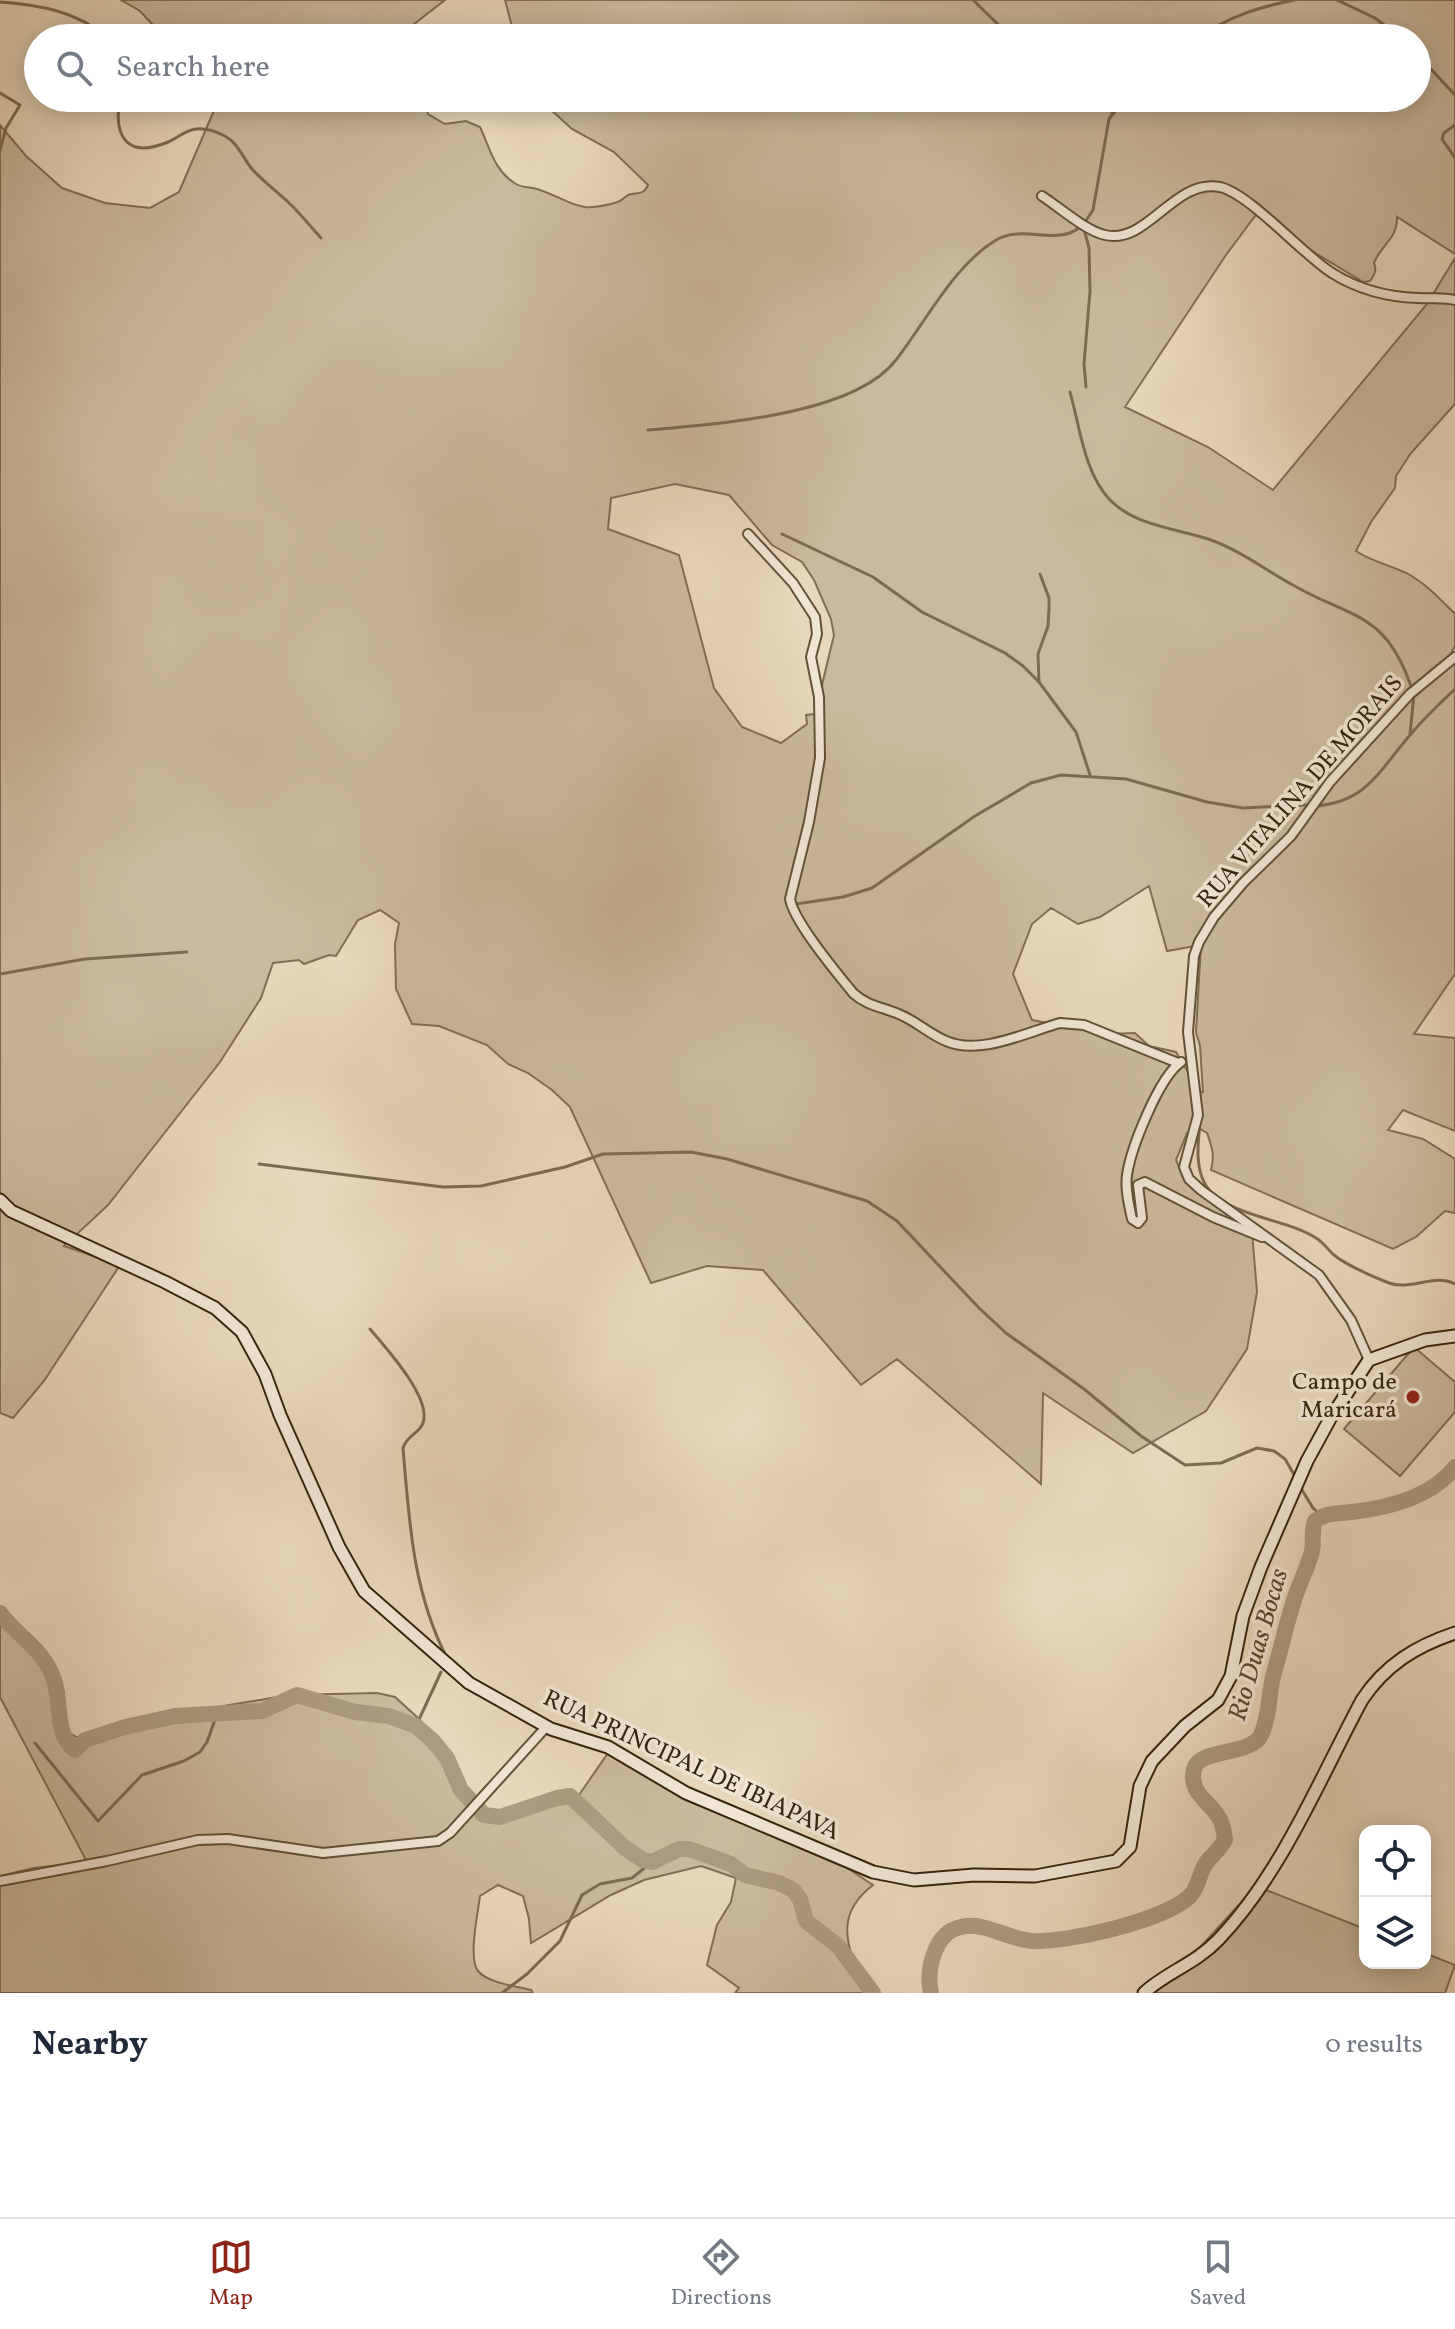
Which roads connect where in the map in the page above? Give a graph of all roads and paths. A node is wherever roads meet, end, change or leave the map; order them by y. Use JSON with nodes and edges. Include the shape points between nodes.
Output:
{"nodes":[{"id":1,"x":1042,"y":196,"type":"dead end"},
{"id":2,"x":1455,"y":300,"type":"edge"},
{"id":3,"x":748,"y":534,"type":"dead end"},
{"id":4,"x":1455,"y":657,"type":"edge"},
{"id":5,"x":1190,"y":1060,"type":"junction"},
{"id":6,"x":1178,"y":1063,"type":"junction"},
{"id":7,"x":0,"y":1200,"type":"edge"},
{"id":8,"x":1271,"y":1240,"type":"junction"},
{"id":9,"x":1455,"y":1336,"type":"edge"},
{"id":10,"x":1369,"y":1360,"type":"junction"},
{"id":11,"x":1455,"y":1633,"type":"edge"},
{"id":12,"x":547,"y":1726,"type":"junction"},
{"id":13,"x":0,"y":1881,"type":"edge"},
{"id":14,"x":1144,"y":1993,"type":"edge"}],
"edges":[{"from":1,"to":2,"type":"street","via":[[1096,232],[1118,236],[1185,194],[1218,187],[1262,215],[1331,273],[1371,293]]},
{"from":3,"to":6,"type":"street","via":[[793,583],[815,617],[811,657],[819,697],[820,758],[790,899],[853,993],[958,1045],[987,1044],[1070,1023]]},
{"from":4,"to":5,"type":"street","name":"RUA VITALINA DE MORAIS","via":[[1396,709],[1323,790],[1291,836],[1214,917],[1194,956]]},
{"from":5,"to":6,"type":"street"},
{"from":5,"to":8,"type":"street","name":"RUA VITALINA DE MORAIS","via":[[1198,1115],[1185,1173]]},
{"from":6,"to":8,"type":"street","via":[[1161,1083],[1132,1155],[1126,1177],[1132,1219],[1138,1223],[1142,1218],[1137,1189],[1145,1182]]},
{"from":7,"to":12,"type":"street","name":"RUA PRINCIPAL DE IBIAPAVA","via":[[11,1211],[215,1308],[242,1332],[364,1591],[469,1683]]},
{"from":8,"to":10,"type":"street","name":"RUA VITALINA DE MORAIS","via":[[1327,1284]]},
{"from":9,"to":10,"type":"street","via":[[1425,1340]]},
{"from":10,"to":12,"type":"street","name":"RUA PRINCIPAL DE IBIAPAVA","via":[[1331,1417],[1292,1496],[1243,1616],[1231,1676],[1218,1700],[1152,1761],[1140,1786],[1130,1847],[1116,1861],[1035,1876],[914,1880],[873,1872],[686,1793],[608,1747]]},
{"from":11,"to":14,"type":"street","via":[[1416,1648],[1377,1680],[1244,1908],[1200,1956]]},
{"from":12,"to":13,"type":"street","via":[[446,1836],[432,1842],[323,1853],[228,1839],[198,1840]]}]}
